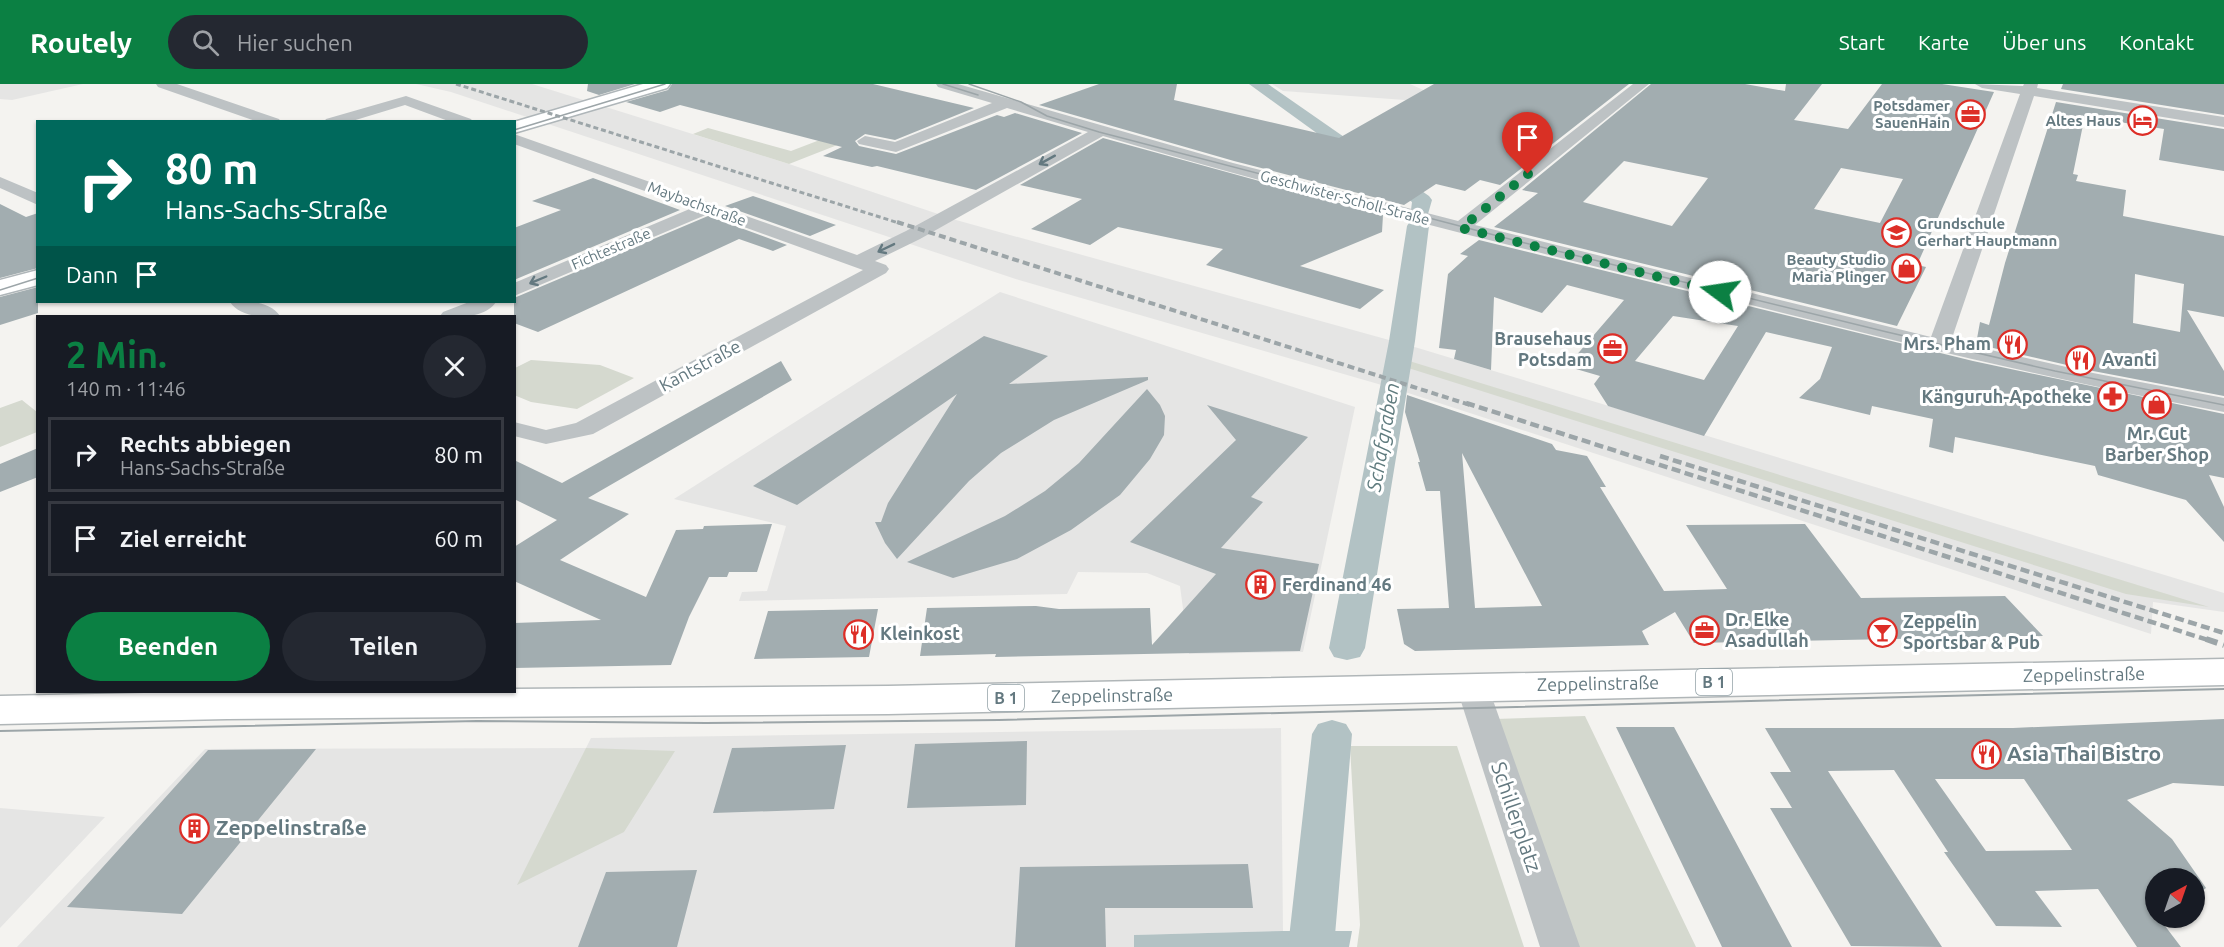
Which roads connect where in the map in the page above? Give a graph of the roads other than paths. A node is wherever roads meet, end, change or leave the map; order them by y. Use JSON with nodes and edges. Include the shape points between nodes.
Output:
{"nodes":[{"id":1,"x":163,"y":84,"type":"edge"},
{"id":2,"x":661,"y":84,"type":"edge"},
{"id":3,"x":943,"y":84,"type":"edge"},
{"id":4,"x":1642,"y":84,"type":"edge"},
{"id":5,"x":1982,"y":84,"type":"edge"},
{"id":6,"x":2029,"y":88,"type":"edge"},
{"id":7,"x":1006,"y":103,"type":"junction"},
{"id":8,"x":268,"y":120,"type":"edge"},
{"id":9,"x":338,"y":120,"type":"edge"},
{"id":10,"x":461,"y":120,"type":"edge"},
{"id":11,"x":2224,"y":122,"type":"edge"},
{"id":12,"x":516,"y":128,"type":"edge"},
{"id":13,"x":1099,"y":132,"type":"junction"},
{"id":14,"x":516,"y":140,"type":"edge"},
{"id":15,"x":866,"y":141,"type":"dead end"},
{"id":16,"x":0,"y":182,"type":"edge"},
{"id":17,"x":36,"y":199,"type":"edge"},
{"id":18,"x":708,"y":208,"type":"junction"},
{"id":19,"x":1461,"y":228,"type":"junction"},
{"id":20,"x":858,"y":262,"type":"junction"},
{"id":21,"x":879,"y":269,"type":"joint"},
{"id":22,"x":36,"y":278,"type":"edge"},
{"id":23,"x":0,"y":288,"type":"edge"},
{"id":24,"x":516,"y":289,"type":"edge"},
{"id":25,"x":242,"y":303,"type":"edge"},
{"id":26,"x":483,"y":303,"type":"edge"},
{"id":27,"x":268,"y":315,"type":"edge"},
{"id":28,"x":453,"y":315,"type":"edge"},
{"id":29,"x":1938,"y":345,"type":"junction"},
{"id":30,"x":2224,"y":405,"type":"edge"},
{"id":31,"x":516,"y":430,"type":"edge"},
{"id":32,"x":2224,"y":672,"type":"edge"},
{"id":33,"x":1472,"y":686,"type":"junction"},
{"id":34,"x":0,"y":710,"type":"edge"},
{"id":35,"x":1560,"y":947,"type":"edge"}],
"edges":[{"from":1,"to":8,"type":"street"},
{"from":2,"to":12,"type":"main road"},
{"from":3,"to":7,"type":"street","name":"Geschwister-Scholl-Straße"},
{"from":4,"to":19,"type":"street"},
{"from":5,"to":6,"type":"street"},
{"from":6,"to":11,"type":"street"},
{"from":6,"to":29,"type":"street"},
{"from":7,"to":13,"type":"street","name":"Geschwister-Scholl-Straße"},
{"from":7,"to":15,"type":"street","via":[[896,147]]},
{"from":9,"to":10,"type":"street","via":[[406,100]]},
{"from":13,"to":19,"type":"street","name":"Geschwister-Scholl-Straße"},
{"from":13,"to":20,"type":"street","one_way":true},
{"from":14,"to":18,"type":"street","name":"Maybachstraße"},
{"from":16,"to":17,"type":"street"},
{"from":18,"to":20,"type":"street","name":"Maybachstraße"},
{"from":18,"to":24,"type":"street","name":"Fichtestraße","one_way":true},
{"from":19,"to":29,"type":"street","name":"Geschwister-Scholl-Straße"},
{"from":20,"to":21,"type":"street","name":"Maybachstraße"},
{"from":21,"to":31,"type":"street","name":"Kantstraße","via":[[584,429],[546,437]]},
{"from":22,"to":23,"type":"main road"},
{"from":25,"to":27,"type":"street"},
{"from":26,"to":28,"type":"street"},
{"from":29,"to":30,"type":"street","name":"Geschwister-Scholl-Straße"},
{"from":32,"to":33,"type":"main road","name":"Zeppelinstraße","number":"B 1"},
{"from":33,"to":34,"type":"main road","name":"Zeppelinstraße","number":"B 1","via":[[888,700]]},
{"from":33,"to":35,"type":"street","name":"Schillerplatz"}]}
